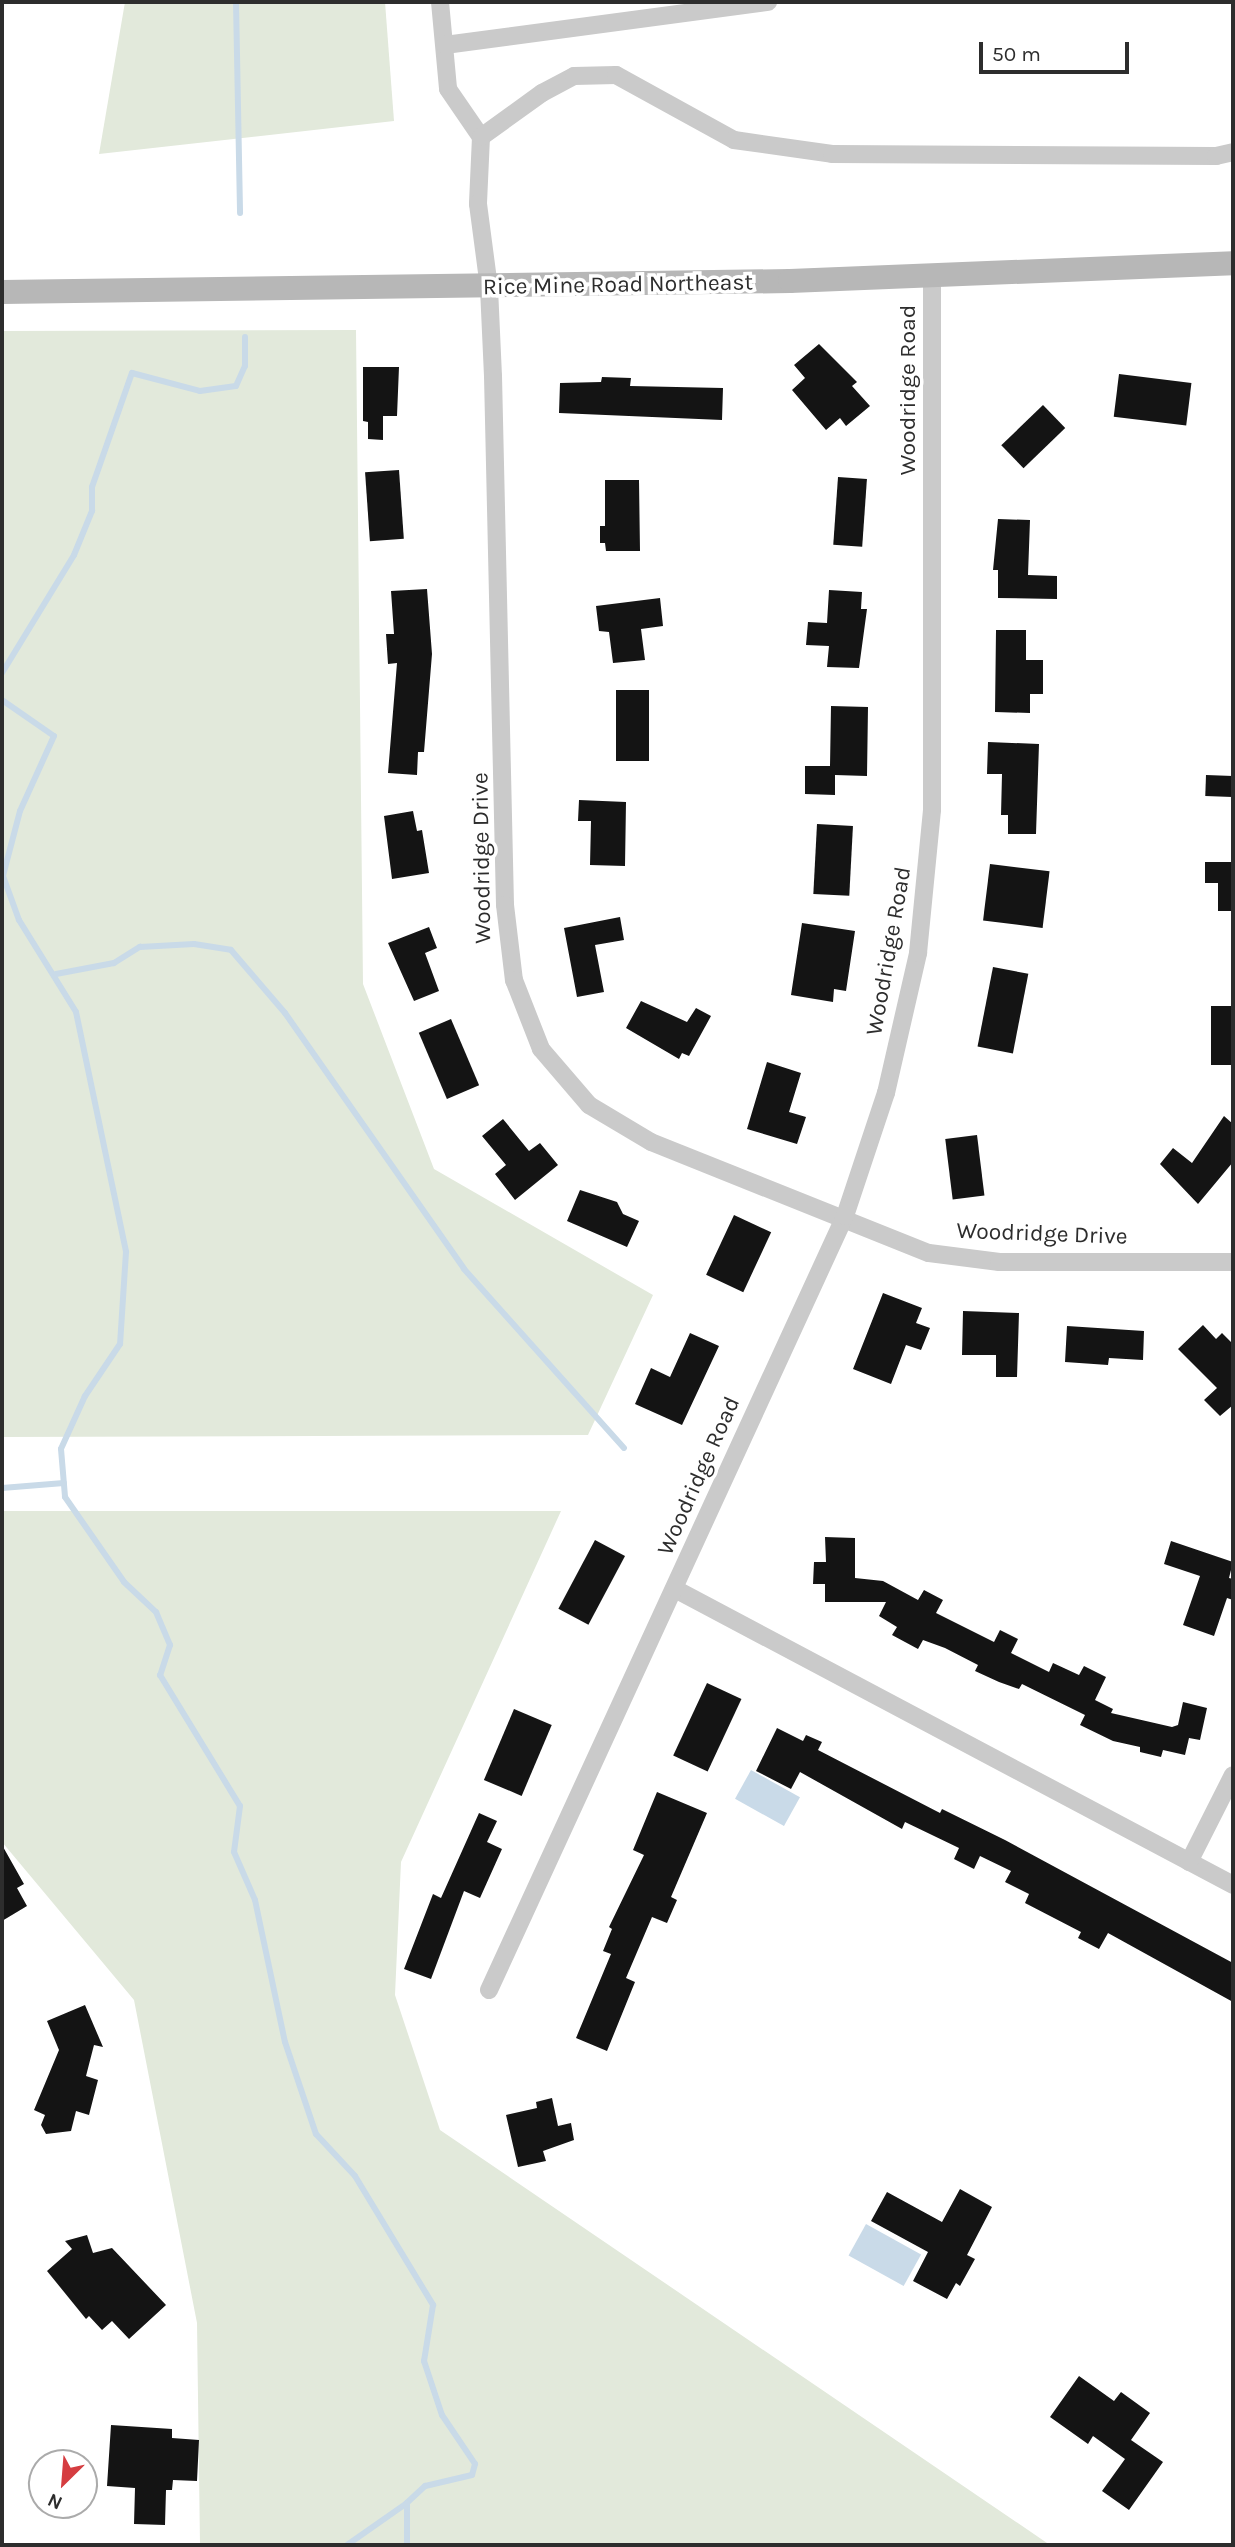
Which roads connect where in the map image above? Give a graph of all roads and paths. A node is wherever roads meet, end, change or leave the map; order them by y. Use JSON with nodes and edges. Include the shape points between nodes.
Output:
{"nodes":[{"id":1,"x":440,"y":2,"type":"edge"},
{"id":2,"x":768,"y":2,"type":"edge"},
{"id":3,"x":445,"y":46,"type":"junction"},
{"id":4,"x":481,"y":137,"type":"junction"},
{"id":5,"x":1233,"y":152,"type":"edge"},
{"id":6,"x":1233,"y":263,"type":"edge"},
{"id":7,"x":932,"y":277,"type":"junction"},
{"id":8,"x":489,"y":288,"type":"junction"},
{"id":9,"x":2,"y":292,"type":"edge"},
{"id":10,"x":845,"y":1216,"type":"junction"},
{"id":11,"x":1233,"y":1262,"type":"edge"},
{"id":12,"x":675,"y":1589,"type":"junction"},
{"id":13,"x":1233,"y":1775,"type":"edge"},
{"id":14,"x":1189,"y":1862,"type":"junction"},
{"id":15,"x":1233,"y":1885,"type":"edge"},
{"id":16,"x":489,"y":1990,"type":"dead end"}],
"edges":[{"from":1,"to":3,"type":"street"},
{"from":2,"to":3,"type":"street"},
{"from":3,"to":4,"type":"street","via":[[449,89]]},
{"from":4,"to":5,"type":"street","via":[[574,76],[616,75],[734,139],[832,154],[1216,156]]},
{"from":4,"to":8,"type":"street","name":"Woodridge Drive","via":[[478,204]]},
{"from":6,"to":7,"type":"main road","name":"Rice Mine Road Northeast"},
{"from":7,"to":8,"type":"main road","name":"Rice Mine Road Northeast"},
{"from":7,"to":10,"type":"street","name":"Woodridge Road","via":[[932,810],[927,883],[918,953],[889,1081]]},
{"from":8,"to":9,"type":"main road","name":"Rice Mine Road Northeast"},
{"from":8,"to":10,"type":"street","name":"Woodridge Drive","via":[[505,905],[509,956],[521,1004],[555,1069],[609,1119],[651,1142]]},
{"from":10,"to":11,"type":"street","name":"Woodridge Drive","via":[[951,1258]]},
{"from":10,"to":12,"type":"street","name":"Woodridge Road"},
{"from":12,"to":14,"type":"street","name":"Woodridge Road"},
{"from":12,"to":16,"type":"street","name":"Woodridge Road"},
{"from":13,"to":14,"type":"street"},
{"from":14,"to":15,"type":"street","name":"Woodridge Road"}]}
